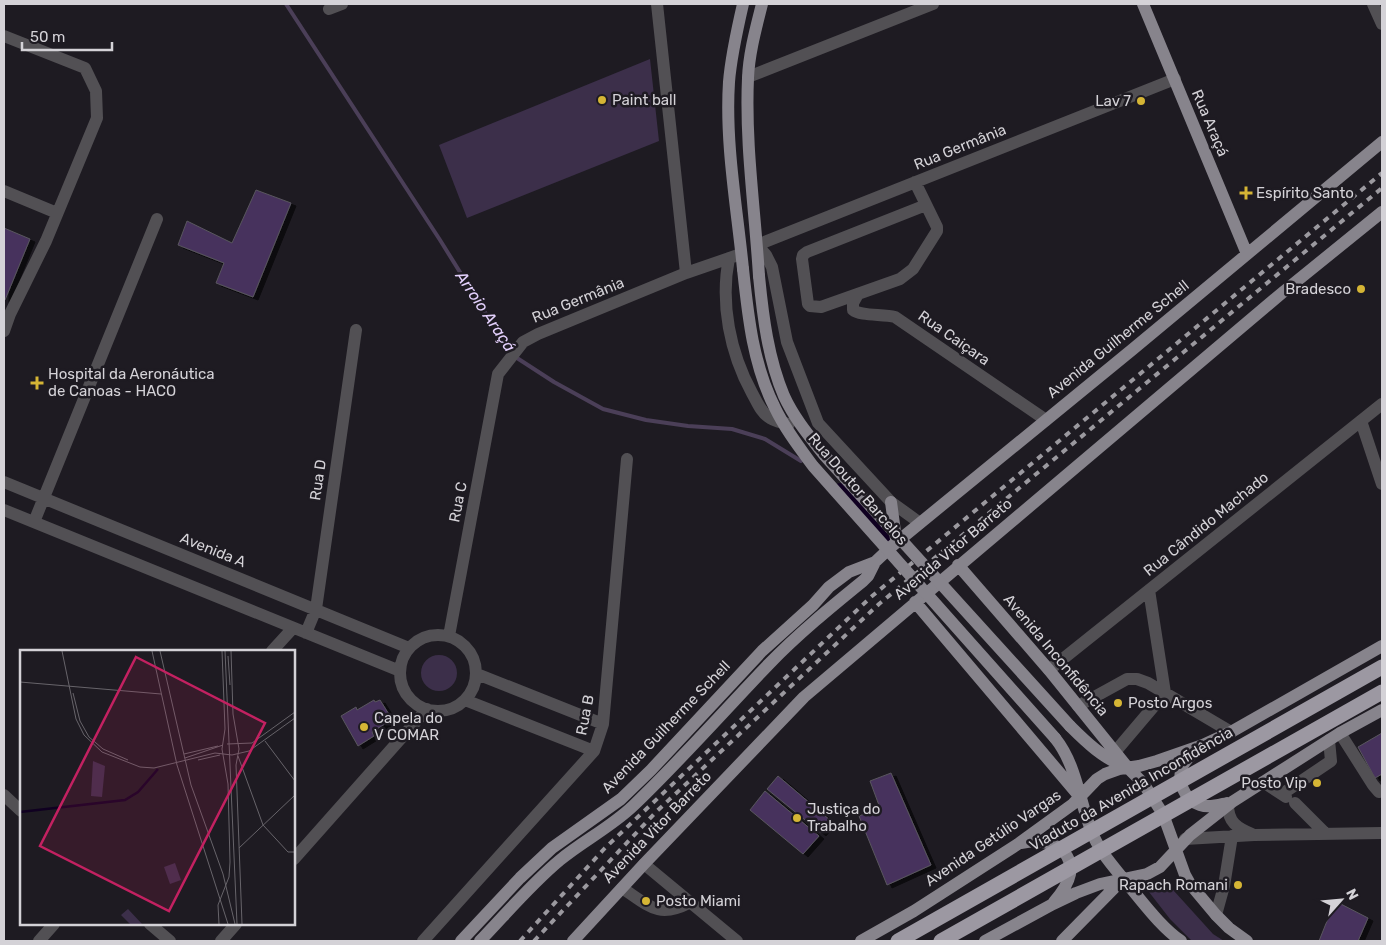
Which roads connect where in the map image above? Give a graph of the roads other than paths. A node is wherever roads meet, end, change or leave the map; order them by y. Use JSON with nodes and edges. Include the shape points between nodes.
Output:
{"nodes":[{"id":1,"x":342,"y":4,"type":"edge"},
{"id":2,"x":657,"y":4,"type":"edge"},
{"id":3,"x":743,"y":4,"type":"edge"},
{"id":4,"x":762,"y":4,"type":"edge"},
{"id":5,"x":933,"y":4,"type":"edge"},
{"id":6,"x":1143,"y":4,"type":"edge"},
{"id":7,"x":1373,"y":4,"type":"edge"},
{"id":8,"x":329,"y":9,"type":"dead end"},
{"id":9,"x":1382,"y":24,"type":"edge"},
{"id":10,"x":4,"y":36,"type":"edge"},
{"id":11,"x":748,"y":77,"type":"junction"},
{"id":12,"x":1174,"y":79,"type":"junction"},
{"id":13,"x":1382,"y":142,"type":"edge"},
{"id":14,"x":915,"y":182,"type":"junction"},
{"id":15,"x":4,"y":191,"type":"edge"},
{"id":16,"x":926,"y":205,"type":"junction"},
{"id":17,"x":1382,"y":212,"type":"edge"},
{"id":18,"x":57,"y":213,"type":"junction"},
{"id":19,"x":157,"y":219,"type":"dead end"},
{"id":20,"x":757,"y":245,"type":"junction"},
{"id":21,"x":1247,"y":254,"type":"junction"},
{"id":22,"x":735,"y":256,"type":"junction"},
{"id":23,"x":686,"y":273,"type":"junction"},
{"id":24,"x":858,"y":294,"type":"junction"},
{"id":25,"x":7,"y":313,"type":"edge"},
{"id":26,"x":356,"y":330,"type":"dead end"},
{"id":27,"x":4,"y":331,"type":"edge"},
{"id":28,"x":502,"y":371,"type":"joint"},
{"id":29,"x":1382,"y":404,"type":"edge"},
{"id":30,"x":1046,"y":420,"type":"junction"},
{"id":31,"x":1361,"y":421,"type":"junction"},
{"id":32,"x":818,"y":423,"type":"junction"},
{"id":33,"x":627,"y":459,"type":"dead end"},
{"id":34,"x":4,"y":482,"type":"edge"},
{"id":35,"x":1382,"y":484,"type":"edge"},
{"id":36,"x":44,"y":498,"type":"junction"},
{"id":37,"x":891,"y":502,"type":"junction"},
{"id":38,"x":4,"y":510,"type":"edge"},
{"id":39,"x":34,"y":522,"type":"junction"},
{"id":40,"x":920,"y":523,"type":"junction"},
{"id":41,"x":897,"y":542,"type":"junction"},
{"id":42,"x":875,"y":562,"type":"junction"},
{"id":43,"x":958,"y":565,"type":"junction"},
{"id":44,"x":1149,"y":590,"type":"junction"},
{"id":45,"x":915,"y":602,"type":"junction"},
{"id":46,"x":316,"y":610,"type":"junction"},
{"id":47,"x":294,"y":628,"type":"junction"},
{"id":48,"x":306,"y":633,"type":"junction"},
{"id":49,"x":450,"y":636,"type":"junction"},
{"id":50,"x":1382,"y":646,"type":"edge"},
{"id":51,"x":410,"y":648,"type":"junction"},
{"id":52,"x":273,"y":650,"type":"edge"},
{"id":53,"x":1382,"y":667,"type":"edge"},
{"id":54,"x":1049,"y":670,"type":"junction"},
{"id":55,"x":400,"y":671,"type":"junction"},
{"id":56,"x":477,"y":674,"type":"junction"},
{"id":57,"x":1382,"y":692,"type":"edge"},
{"id":58,"x":1165,"y":693,"type":"junction"},
{"id":59,"x":465,"y":700,"type":"junction"},
{"id":60,"x":1078,"y":706,"type":"junction"},
{"id":61,"x":427,"y":709,"type":"junction"},
{"id":62,"x":1381,"y":712,"type":"edge"},
{"id":63,"x":603,"y":724,"type":"junction"},
{"id":64,"x":1070,"y":726,"type":"joint"},
{"id":65,"x":1231,"y":732,"type":"junction"},
{"id":66,"x":1340,"y":733,"type":"junction"},
{"id":67,"x":1329,"y":740,"type":"junction"},
{"id":68,"x":1203,"y":745,"type":"junction"},
{"id":69,"x":594,"y":750,"type":"junction"},
{"id":70,"x":1115,"y":752,"type":"junction"},
{"id":71,"x":1128,"y":768,"type":"junction"},
{"id":72,"x":1263,"y":782,"type":"junction"},
{"id":73,"x":1382,"y":791,"type":"edge"},
{"id":74,"x":4,"y":795,"type":"edge"},
{"id":75,"x":1080,"y":797,"type":"junction"},
{"id":76,"x":1288,"y":798,"type":"junction"},
{"id":77,"x":1230,"y":803,"type":"junction"},
{"id":78,"x":20,"y":809,"type":"edge"},
{"id":79,"x":1382,"y":833,"type":"edge"},
{"id":80,"x":1254,"y":834,"type":"junction"},
{"id":81,"x":1326,"y":834,"type":"junction"},
{"id":82,"x":1232,"y":836,"type":"junction"},
{"id":83,"x":1185,"y":839,"type":"junction"},
{"id":84,"x":1018,"y":844,"type":"junction"},
{"id":85,"x":1176,"y":851,"type":"junction"},
{"id":86,"x":295,"y":858,"type":"edge"},
{"id":87,"x":644,"y":864,"type":"junction"},
{"id":88,"x":1124,"y":879,"type":"junction"},
{"id":89,"x":622,"y":888,"type":"junction"},
{"id":90,"x":689,"y":903,"type":"junction"},
{"id":91,"x":1053,"y":904,"type":"junction"},
{"id":92,"x":1216,"y":915,"type":"junction"},
{"id":93,"x":53,"y":925,"type":"edge"},
{"id":94,"x":151,"y":925,"type":"edge"},
{"id":95,"x":235,"y":925,"type":"edge"},
{"id":96,"x":39,"y":941,"type":"edge"},
{"id":97,"x":170,"y":941,"type":"edge"},
{"id":98,"x":221,"y":941,"type":"edge"},
{"id":99,"x":423,"y":941,"type":"edge"},
{"id":100,"x":461,"y":941,"type":"edge"},
{"id":101,"x":480,"y":941,"type":"edge"},
{"id":102,"x":572,"y":941,"type":"edge"},
{"id":103,"x":737,"y":941,"type":"edge"},
{"id":104,"x":861,"y":941,"type":"edge"},
{"id":105,"x":898,"y":941,"type":"edge"},
{"id":106,"x":941,"y":941,"type":"edge"},
{"id":107,"x":985,"y":941,"type":"edge"},
{"id":108,"x":1062,"y":941,"type":"edge"},
{"id":109,"x":1181,"y":941,"type":"edge"},
{"id":110,"x":1247,"y":941,"type":"edge"}],
"edges":[{"from":1,"to":8,"type":"street"},
{"from":2,"to":23,"type":"street"},
{"from":3,"to":22,"type":"main road","name":"Rua Doutor Barcelos","via":[[729,83]]},
{"from":4,"to":11,"type":"main road","name":"Rua Doutor Barcelos"},
{"from":5,"to":11,"type":"street"},
{"from":6,"to":12,"type":"main road","name":"Rua Araçá"},
{"from":7,"to":9,"type":"street"},
{"from":10,"to":18,"type":"street","via":[[85,68],[96,91],[97,118]]},
{"from":11,"to":20,"type":"main road","name":"Rua Doutor Barcelos"},
{"from":12,"to":14,"type":"street","name":"Rua Germânia"},
{"from":12,"to":21,"type":"main road","name":"Rua Araçá"},
{"from":13,"to":21,"type":"main road","name":"Avenida Guilherme Schell"},
{"from":14,"to":16,"type":"street"},
{"from":14,"to":20,"type":"street","name":"Rua Germânia"},
{"from":15,"to":18,"type":"street"},
{"from":16,"to":24,"type":"street","via":[[937,231],[913,269],[900,279]]},
{"from":16,"to":24,"type":"street","via":[[803,255],[810,306],[820,307]]},
{"from":17,"to":43,"type":"main road","name":"Avenida Vitor Barreto"},
{"from":18,"to":25,"type":"street","via":[[46,241]]},
{"from":19,"to":36,"type":"street"},
{"from":20,"to":32,"type":"street","via":[[772,267],[787,342]]},
{"from":20,"to":64,"type":"main road","name":"Rua Doutor Barcelos","bridge":true,"via":[[763,316],[772,358],[785,397],[803,428]]},
{"from":21,"to":30,"type":"main road","name":"Avenida Guilherme Schell"},
{"from":22,"to":23,"type":"street","name":"Rua Germânia"},
{"from":22,"to":32,"type":"street","via":[[725,283],[726,305],[737,362],[747,385],[769,418],[786,424]]},
{"from":22,"to":75,"type":"main road","name":"Rua Doutor Barcelos","bridge":true,"via":[[742,269],[753,346],[763,379],[791,436],[1056,738],[1068,760]]},
{"from":23,"to":28,"type":"street","name":"Rua Germânia","via":[[522,342]]},
{"from":24,"to":30,"type":"street","name":"Rua Caiçara","via":[[853,303],[853,310],[858,314],[895,317]]},
{"from":25,"to":27,"type":"street"},
{"from":26,"to":46,"type":"street","name":"Rua D"},
{"from":28,"to":49,"type":"street","name":"Rua C"},
{"from":29,"to":31,"type":"street","name":"Rua Cândido Machado"},
{"from":30,"to":40,"type":"main road","name":"Avenida Guilherme Schell"},
{"from":31,"to":35,"type":"street"},
{"from":31,"to":44,"type":"street","name":"Rua Cândido Machado"},
{"from":32,"to":37,"type":"street"},
{"from":33,"to":63,"type":"street","name":"Rua B"},
{"from":34,"to":36,"type":"street","name":"Avenida A"},
{"from":36,"to":39,"type":"street"},
{"from":36,"to":46,"type":"street","name":"Avenida A"},
{"from":37,"to":40,"type":"street"},
{"from":37,"to":41,"type":"main road"},
{"from":38,"to":39,"type":"street"},
{"from":39,"to":47,"type":"street"},
{"from":40,"to":41,"type":"main road","name":"Avenida Guilherme Schell"},
{"from":41,"to":42,"type":"main road","name":"Avenida Guilherme Schell"},
{"from":42,"to":100,"type":"main road","name":"Avenida Guilherme Schell","via":[[860,567],[829,587],[762,651],[621,800],[552,848]]},
{"from":42,"to":101,"type":"main road","name":"Avenida Guilherme Schell","via":[[868,576],[771,662],[631,808],[560,860]]},
{"from":43,"to":45,"type":"main road","name":"Avenida Vitor Barreto"},
{"from":43,"to":54,"type":"main road","name":"Avenida Inconfidência"},
{"from":44,"to":54,"type":"street","name":"Rua Cândido Machado"},
{"from":44,"to":58,"type":"street"},
{"from":45,"to":75,"type":"main road"},
{"from":45,"to":87,"type":"main road","name":"Avenida Vitor Barreto","via":[[804,697]]},
{"from":46,"to":48,"type":"street","name":"Rua D"},
{"from":46,"to":51,"type":"street","name":"Avenida A"},
{"from":47,"to":48,"type":"street"},
{"from":47,"to":52,"type":"street"},
{"from":48,"to":55,"type":"street"},
{"from":49,"to":51,"type":"street","via":[[428,636]]},
{"from":49,"to":56,"type":"street","via":[[467,648]]},
{"from":50,"to":65,"type":"main road","name":"Avenida Getúlio Vargas"},
{"from":51,"to":55,"type":"street"},
{"from":53,"to":105,"type":"highway","name":"Viaduto da Avenida Inconfidência","bridge":true},
{"from":54,"to":60,"type":"main road","name":"Avenida Inconfidência"},
{"from":55,"to":61,"type":"street","via":[[407,694]]},
{"from":56,"to":59,"type":"street"},
{"from":56,"to":63,"type":"street"},
{"from":57,"to":106,"type":"highway","bridge":true},
{"from":58,"to":60,"type":"street","via":[[1137,679],[1127,680]]},
{"from":58,"to":65,"type":"street"},
{"from":58,"to":70,"type":"street"},
{"from":59,"to":61,"type":"street","via":[[447,710]]},
{"from":59,"to":69,"type":"street"},
{"from":60,"to":70,"type":"main road","name":"Avenida Inconfidência"},
{"from":61,"to":86,"type":"street"},
{"from":62,"to":66,"type":"main road"},
{"from":63,"to":69,"type":"street","name":"Rua B"},
{"from":64,"to":71,"type":"main road","name":"Avenida Inconfidência","via":[[1102,755]]},
{"from":65,"to":68,"type":"main road","name":"Avenida Getúlio Vargas"},
{"from":66,"to":67,"type":"main road"},
{"from":66,"to":73,"type":"street","via":[[1373,785]]},
{"from":67,"to":72,"type":"main road"},
{"from":67,"to":76,"type":"street","via":[[1331,761]]},
{"from":68,"to":71,"type":"main road","name":"Avenida Getúlio Vargas"},
{"from":68,"to":77,"type":"main road","via":[[1181,769],[1185,793],[1194,802],[1206,806]]},
{"from":69,"to":99,"type":"street","name":"Rua B"},
{"from":70,"to":71,"type":"main road","name":"Avenida Inconfidência"},
{"from":71,"to":75,"type":"main road","name":"Avenida Getúlio Vargas","via":[[1098,778]]},
{"from":71,"to":85,"type":"main road","name":"Avenida Inconfidência","via":[[1154,798]]},
{"from":72,"to":76,"type":"street"},
{"from":72,"to":77,"type":"main road"},
{"from":74,"to":78,"type":"street"},
{"from":75,"to":84,"type":"main road","name":"Avenida Getúlio Vargas"},
{"from":75,"to":88,"type":"main road","via":[[1099,848]]},
{"from":76,"to":81,"type":"street"},
{"from":77,"to":80,"type":"street","via":[[1232,822]]},
{"from":77,"to":83,"type":"main road"},
{"from":79,"to":81,"type":"street"},
{"from":80,"to":81,"type":"street"},
{"from":80,"to":82,"type":"street"},
{"from":82,"to":83,"type":"street"},
{"from":82,"to":92,"type":"street"},
{"from":83,"to":85,"type":"main road"},
{"from":84,"to":91,"type":"main road","via":[[1045,841],[1064,853],[1070,876]]},
{"from":84,"to":104,"type":"main road","name":"Avenida Getúlio Vargas"},
{"from":85,"to":88,"type":"main road","via":[[1153,871]]},
{"from":85,"to":92,"type":"main road","name":"Avenida Inconfidência","via":[[1184,875]]},
{"from":87,"to":89,"type":"main road","name":"Avenida Vitor Barreto"},
{"from":87,"to":90,"type":"street"},
{"from":88,"to":91,"type":"main road","via":[[1091,887]]},
{"from":88,"to":108,"type":"main road"},
{"from":88,"to":109,"type":"main road","via":[[1153,915]]},
{"from":89,"to":90,"type":"street","via":[[649,906],[664,911],[676,910]]},
{"from":89,"to":102,"type":"main road","name":"Avenida Vitor Barreto"},
{"from":90,"to":103,"type":"street"},
{"from":91,"to":107,"type":"main road"},
{"from":92,"to":110,"type":"main road","name":"Avenida Inconfidência"},
{"from":93,"to":96,"type":"street"},
{"from":94,"to":97,"type":"street"},
{"from":95,"to":98,"type":"street"}]}
